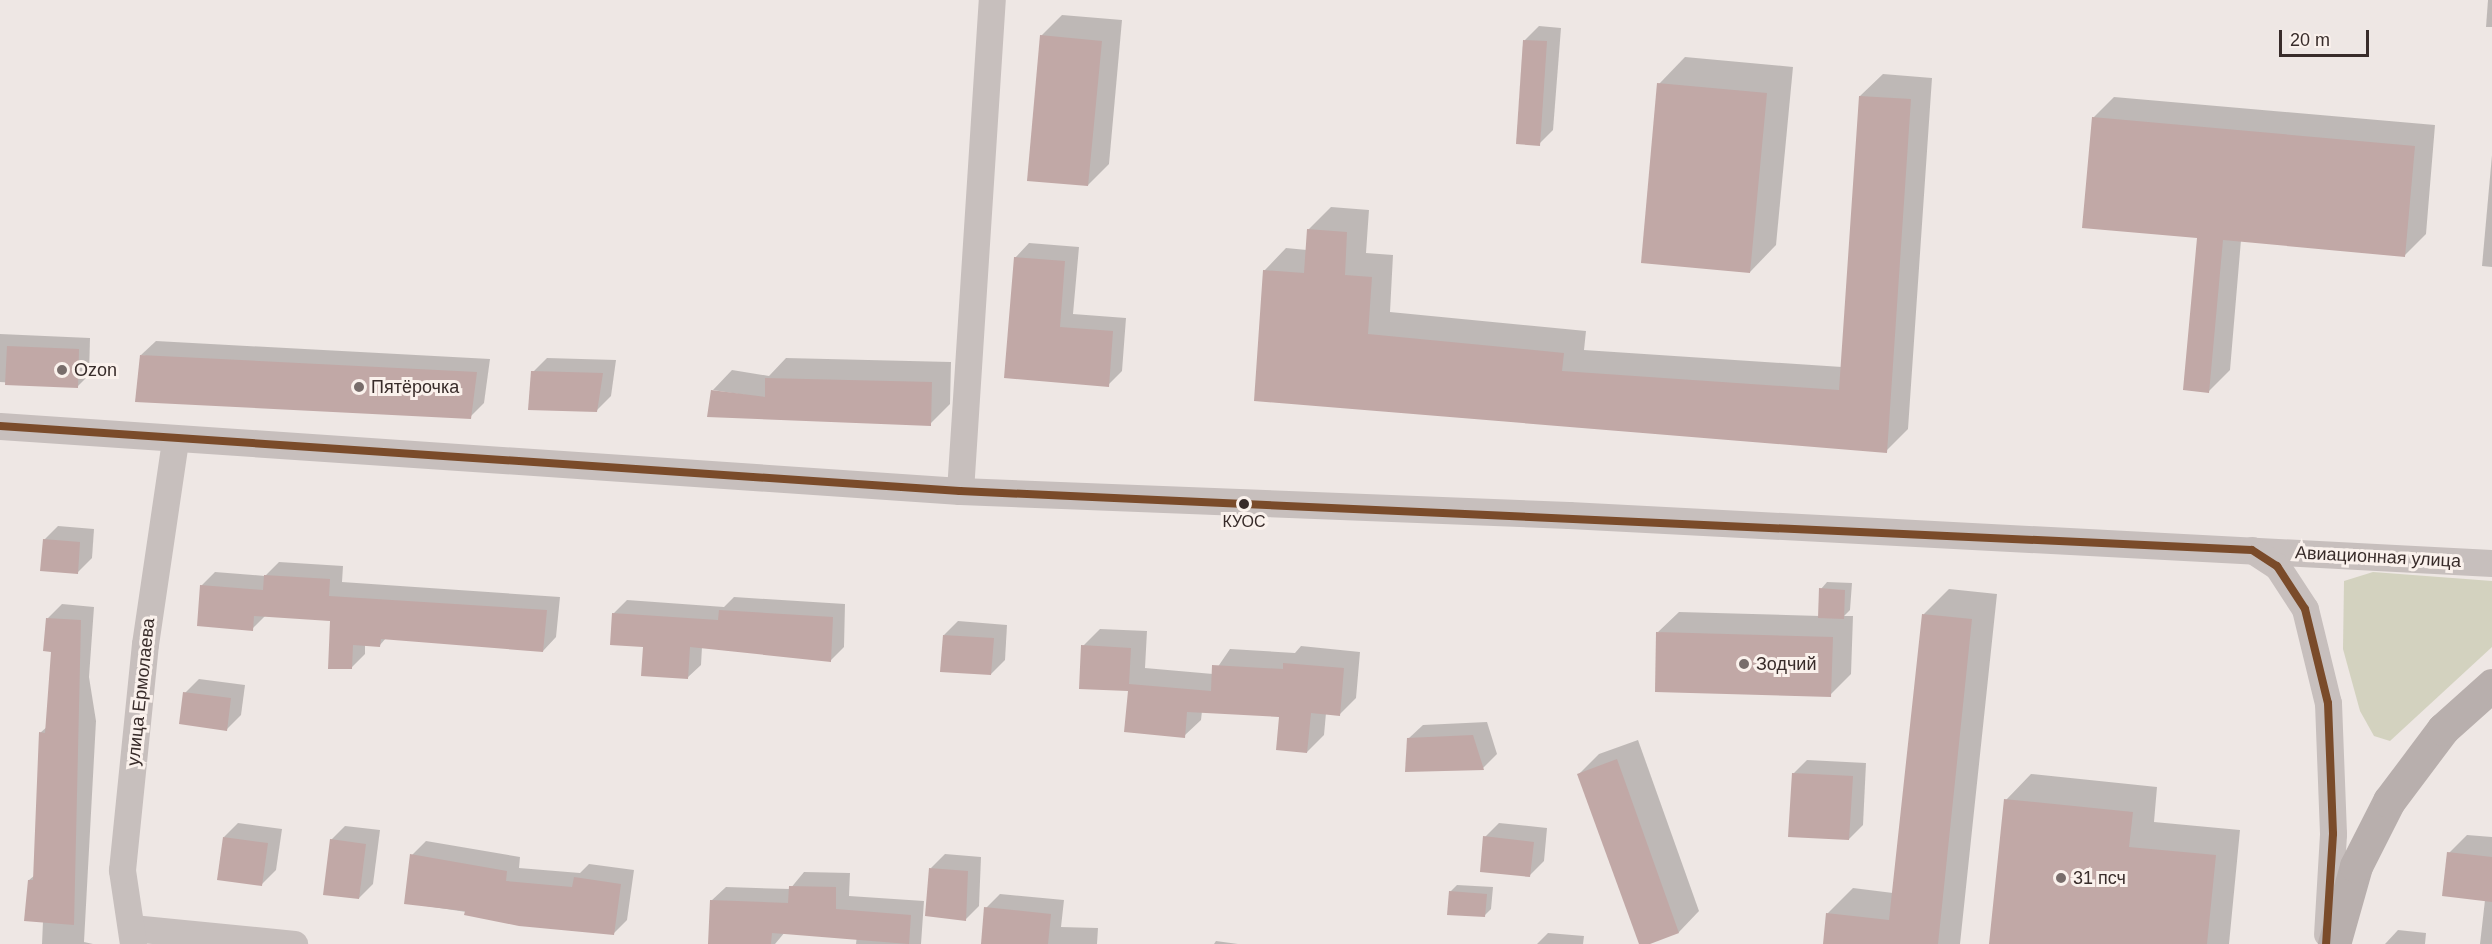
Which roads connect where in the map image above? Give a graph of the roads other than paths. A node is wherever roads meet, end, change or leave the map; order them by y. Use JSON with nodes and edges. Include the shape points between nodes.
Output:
{"nodes":[{"id":1,"x":992,"y":0,"type":"edge"},
{"id":2,"x":0,"y":426,"type":"edge"},
{"id":3,"x":175,"y":440,"type":"junction"},
{"id":4,"x":960,"y":491,"type":"junction"},
{"id":5,"x":2252,"y":549,"type":"junction"},
{"id":6,"x":2492,"y":563,"type":"edge"},
{"id":7,"x":2492,"y":685,"type":"edge"},
{"id":8,"x":133,"y":936,"type":"edge"},
{"id":9,"x":294,"y":944,"type":"edge"},
{"id":10,"x":2326,"y":944,"type":"edge"},
{"id":11,"x":2334,"y":944,"type":"edge"}],
"edges":[{"from":1,"to":4,"type":"street"},
{"from":2,"to":3,"type":"street","name":"Авиационная улица"},
{"from":3,"to":4,"type":"street","name":"Авиационная улица"},
{"from":3,"to":8,"type":"street","name":"улица Ермолаева","via":[[145,644],[122,870]]},
{"from":4,"to":5,"type":"street","name":"Авиационная улица"},
{"from":5,"to":6,"type":"street","name":"Авиационная улица"},
{"from":5,"to":10,"type":"street","via":[[2277,566],[2305,609],[2328,703],[2333,834]]},
{"from":7,"to":11,"type":"main road","via":[[2443,729],[2389,801],[2352,877]]},
{"from":8,"to":9,"type":"street"}]}
